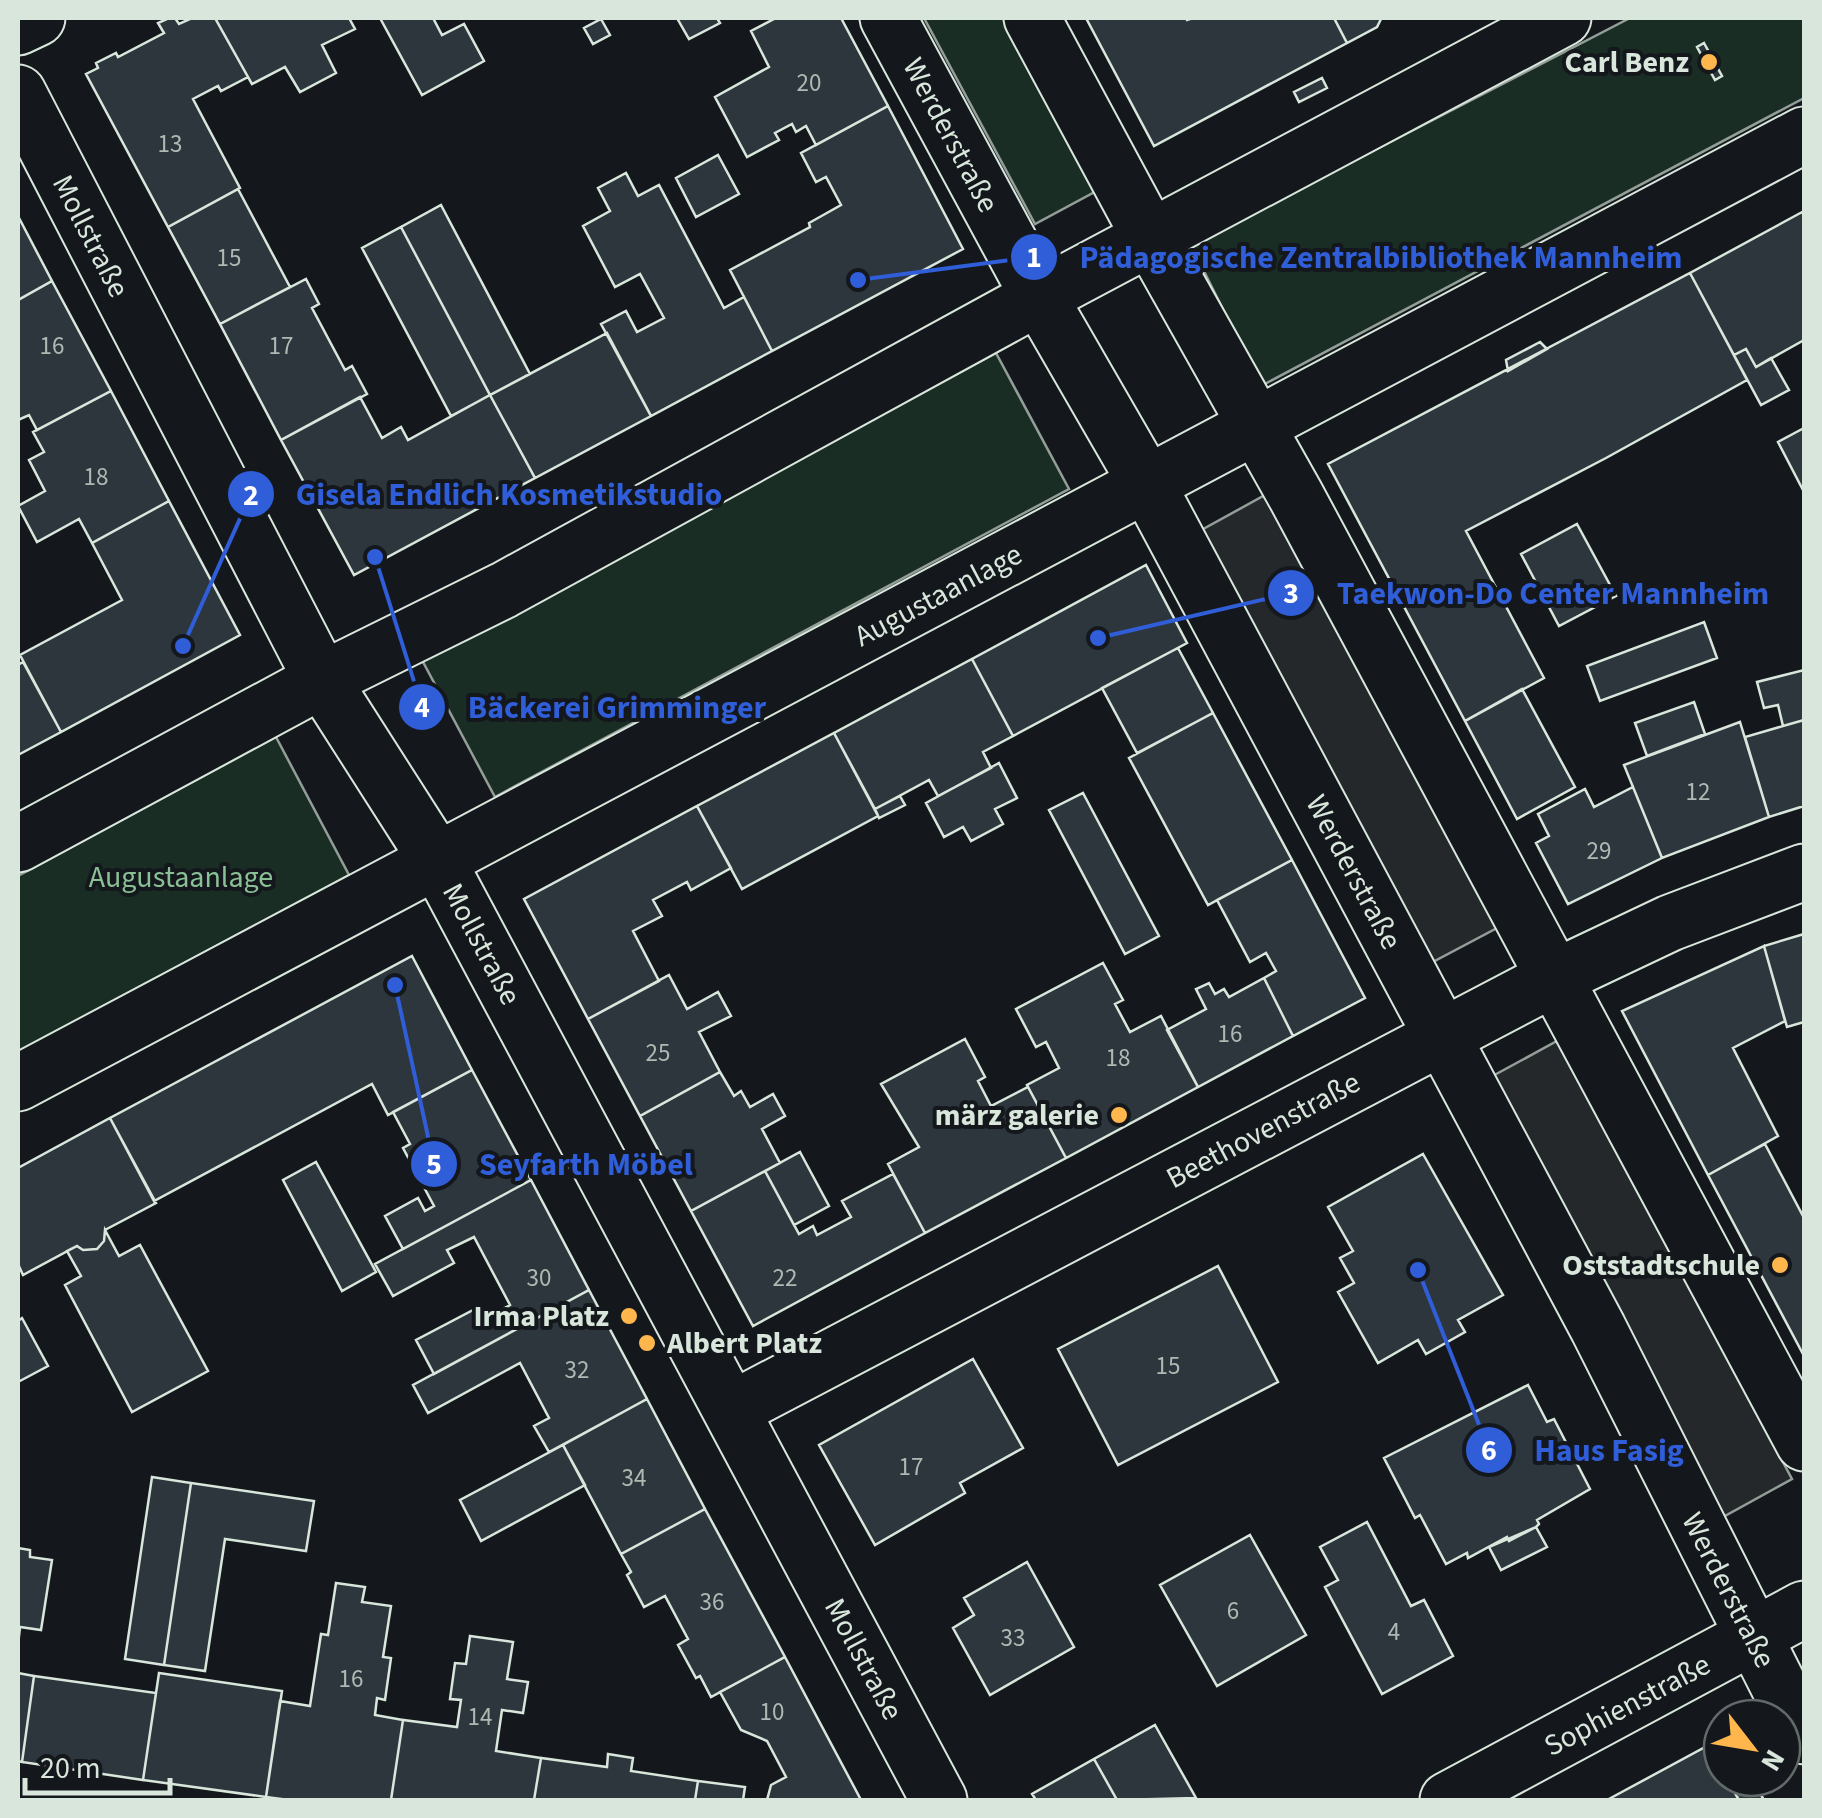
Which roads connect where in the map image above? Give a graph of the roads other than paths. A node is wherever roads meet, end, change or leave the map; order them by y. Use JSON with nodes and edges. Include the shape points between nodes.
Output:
{"nodes":[{"id":1,"x":37,"y":18,"type":"edge"},
{"id":2,"x":888,"y":18,"type":"edge"},
{"id":3,"x":1032,"y":18,"type":"edge"},
{"id":4,"x":1564,"y":18,"type":"edge"},
{"id":5,"x":18,"y":28,"type":"edge"},
{"id":6,"x":18,"y":93,"type":"edge"},
{"id":7,"x":1804,"y":135,"type":"edge"},
{"id":8,"x":1150,"y":237,"type":"junction"},
{"id":9,"x":1039,"y":296,"type":"junction"},
{"id":10,"x":1256,"y":425,"type":"junction"},
{"id":11,"x":1147,"y":484,"type":"junction"},
{"id":12,"x":322,"y":680,"type":"junction"},
{"id":13,"x":18,"y":844,"type":"edge"},
{"id":14,"x":438,"y":860,"type":"junction"},
{"id":15,"x":1804,"y":872,"type":"edge"},
{"id":16,"x":1556,"y":977,"type":"junction"},
{"id":17,"x":1441,"y":1036,"type":"junction"},
{"id":18,"x":18,"y":1083,"type":"edge"},
{"id":19,"x":730,"y":1410,"type":"junction"},
{"id":20,"x":1804,"y":1443,"type":"edge"},
{"id":21,"x":1804,"y":1609,"type":"edge"},
{"id":22,"x":1752,"y":1638,"type":"junction"},
{"id":23,"x":1804,"y":1736,"type":"edge"},
{"id":24,"x":939,"y":1800,"type":"edge"},
{"id":25,"x":1448,"y":1800,"type":"edge"}],
"edges":[{"from":1,"to":5,"type":"street"},
{"from":2,"to":9,"type":"street","name":"Werderstraße"},
{"from":3,"to":8,"type":"street"},
{"from":4,"to":8,"type":"street"},
{"from":6,"to":12,"type":"street","name":"Mollstraße"},
{"from":7,"to":10,"type":"street","name":"Augustaanlage"},
{"from":8,"to":9,"type":"street"},
{"from":8,"to":10,"type":"street"},
{"from":9,"to":11,"type":"street","name":"Werderstraße"},
{"from":9,"to":12,"type":"street","via":[[504,590]]},
{"from":10,"to":11,"type":"street","name":"Augustaanlage"},
{"from":10,"to":16,"type":"street"},
{"from":11,"to":14,"type":"street","name":"Augustaanlage"},
{"from":11,"to":17,"type":"street","name":"Werderstraße"},
{"from":12,"to":13,"type":"street"},
{"from":12,"to":14,"type":"street","name":"Mollstraße"},
{"from":14,"to":18,"type":"street","name":"Augustaanlage"},
{"from":14,"to":19,"type":"street","name":"Mollstraße"},
{"from":15,"to":16,"type":"street","name":"Beethovenstraße"},
{"from":16,"to":17,"type":"street","name":"Beethovenstraße"},
{"from":16,"to":20,"type":"street"},
{"from":17,"to":19,"type":"street","name":"Beethovenstraße"},
{"from":17,"to":22,"type":"street","name":"Werderstraße","via":[[1598,1328]]},
{"from":19,"to":24,"type":"street","name":"Mollstraße"},
{"from":21,"to":22,"type":"street","name":"Sophienstraße"},
{"from":22,"to":23,"type":"street","name":"Werderstraße"},
{"from":22,"to":25,"type":"street","name":"Sophienstraße"}]}
